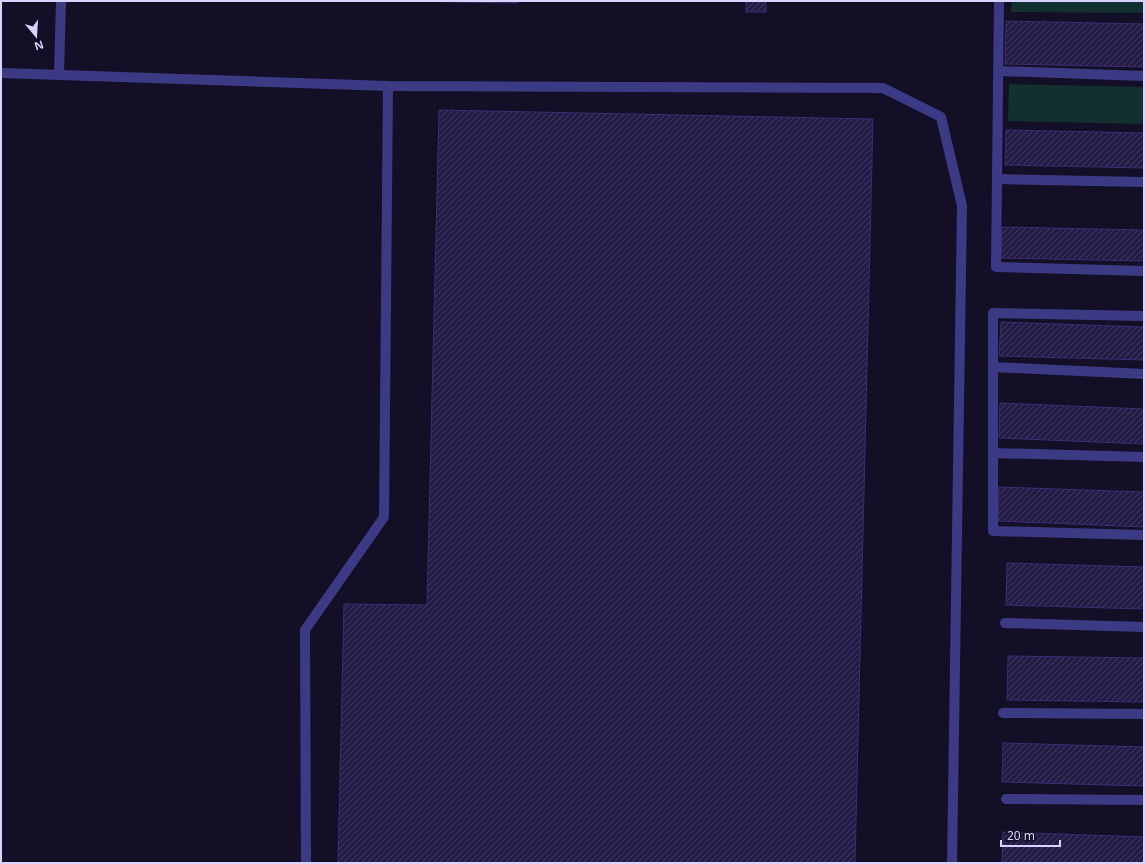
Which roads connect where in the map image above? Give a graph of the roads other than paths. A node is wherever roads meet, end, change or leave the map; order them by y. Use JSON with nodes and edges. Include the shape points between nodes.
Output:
{"nodes":[{"id":1,"x":61,"y":1,"type":"edge"},
{"id":2,"x":1000,"y":1,"type":"edge"},
{"id":3,"x":998,"y":71,"type":"junction"},
{"id":4,"x":1,"y":73,"type":"edge"},
{"id":5,"x":59,"y":75,"type":"junction"},
{"id":6,"x":1144,"y":76,"type":"edge"},
{"id":7,"x":388,"y":86,"type":"junction"},
{"id":8,"x":997,"y":179,"type":"junction"},
{"id":9,"x":1144,"y":182,"type":"edge"},
{"id":10,"x":1144,"y":271,"type":"edge"},
{"id":11,"x":1144,"y":316,"type":"edge"},
{"id":12,"x":993,"y":367,"type":"junction"},
{"id":13,"x":1144,"y":374,"type":"edge"},
{"id":14,"x":993,"y":453,"type":"junction"},
{"id":15,"x":1144,"y":457,"type":"edge"},
{"id":16,"x":1144,"y":535,"type":"edge"},
{"id":17,"x":1004,"y":623,"type":"dead end"},
{"id":18,"x":1144,"y":627,"type":"edge"},
{"id":19,"x":1003,"y":713,"type":"dead end"},
{"id":20,"x":1144,"y":714,"type":"edge"},
{"id":21,"x":1006,"y":799,"type":"dead end"},
{"id":22,"x":1144,"y":800,"type":"edge"},
{"id":23,"x":306,"y":863,"type":"edge"},
{"id":24,"x":952,"y":863,"type":"edge"}],
"edges":[{"from":1,"to":5,"type":"lane"},
{"from":2,"to":3,"type":"lane"},
{"from":3,"to":6,"type":"lane"},
{"from":3,"to":8,"type":"lane"},
{"from":4,"to":5,"type":"lane"},
{"from":5,"to":7,"type":"lane"},
{"from":7,"to":23,"type":"lane","via":[[384,517],[304,630]]},
{"from":7,"to":24,"type":"lane","via":[[883,88],[941,117],[962,206]]},
{"from":8,"to":9,"type":"lane"},
{"from":8,"to":10,"type":"lane","via":[[996,267]]},
{"from":11,"to":12,"type":"lane","via":[[993,313]]},
{"from":12,"to":13,"type":"lane"},
{"from":12,"to":14,"type":"lane"},
{"from":14,"to":15,"type":"lane"},
{"from":14,"to":16,"type":"lane","via":[[993,531]]},
{"from":17,"to":18,"type":"lane"},
{"from":19,"to":20,"type":"lane"},
{"from":21,"to":22,"type":"lane"}]}
